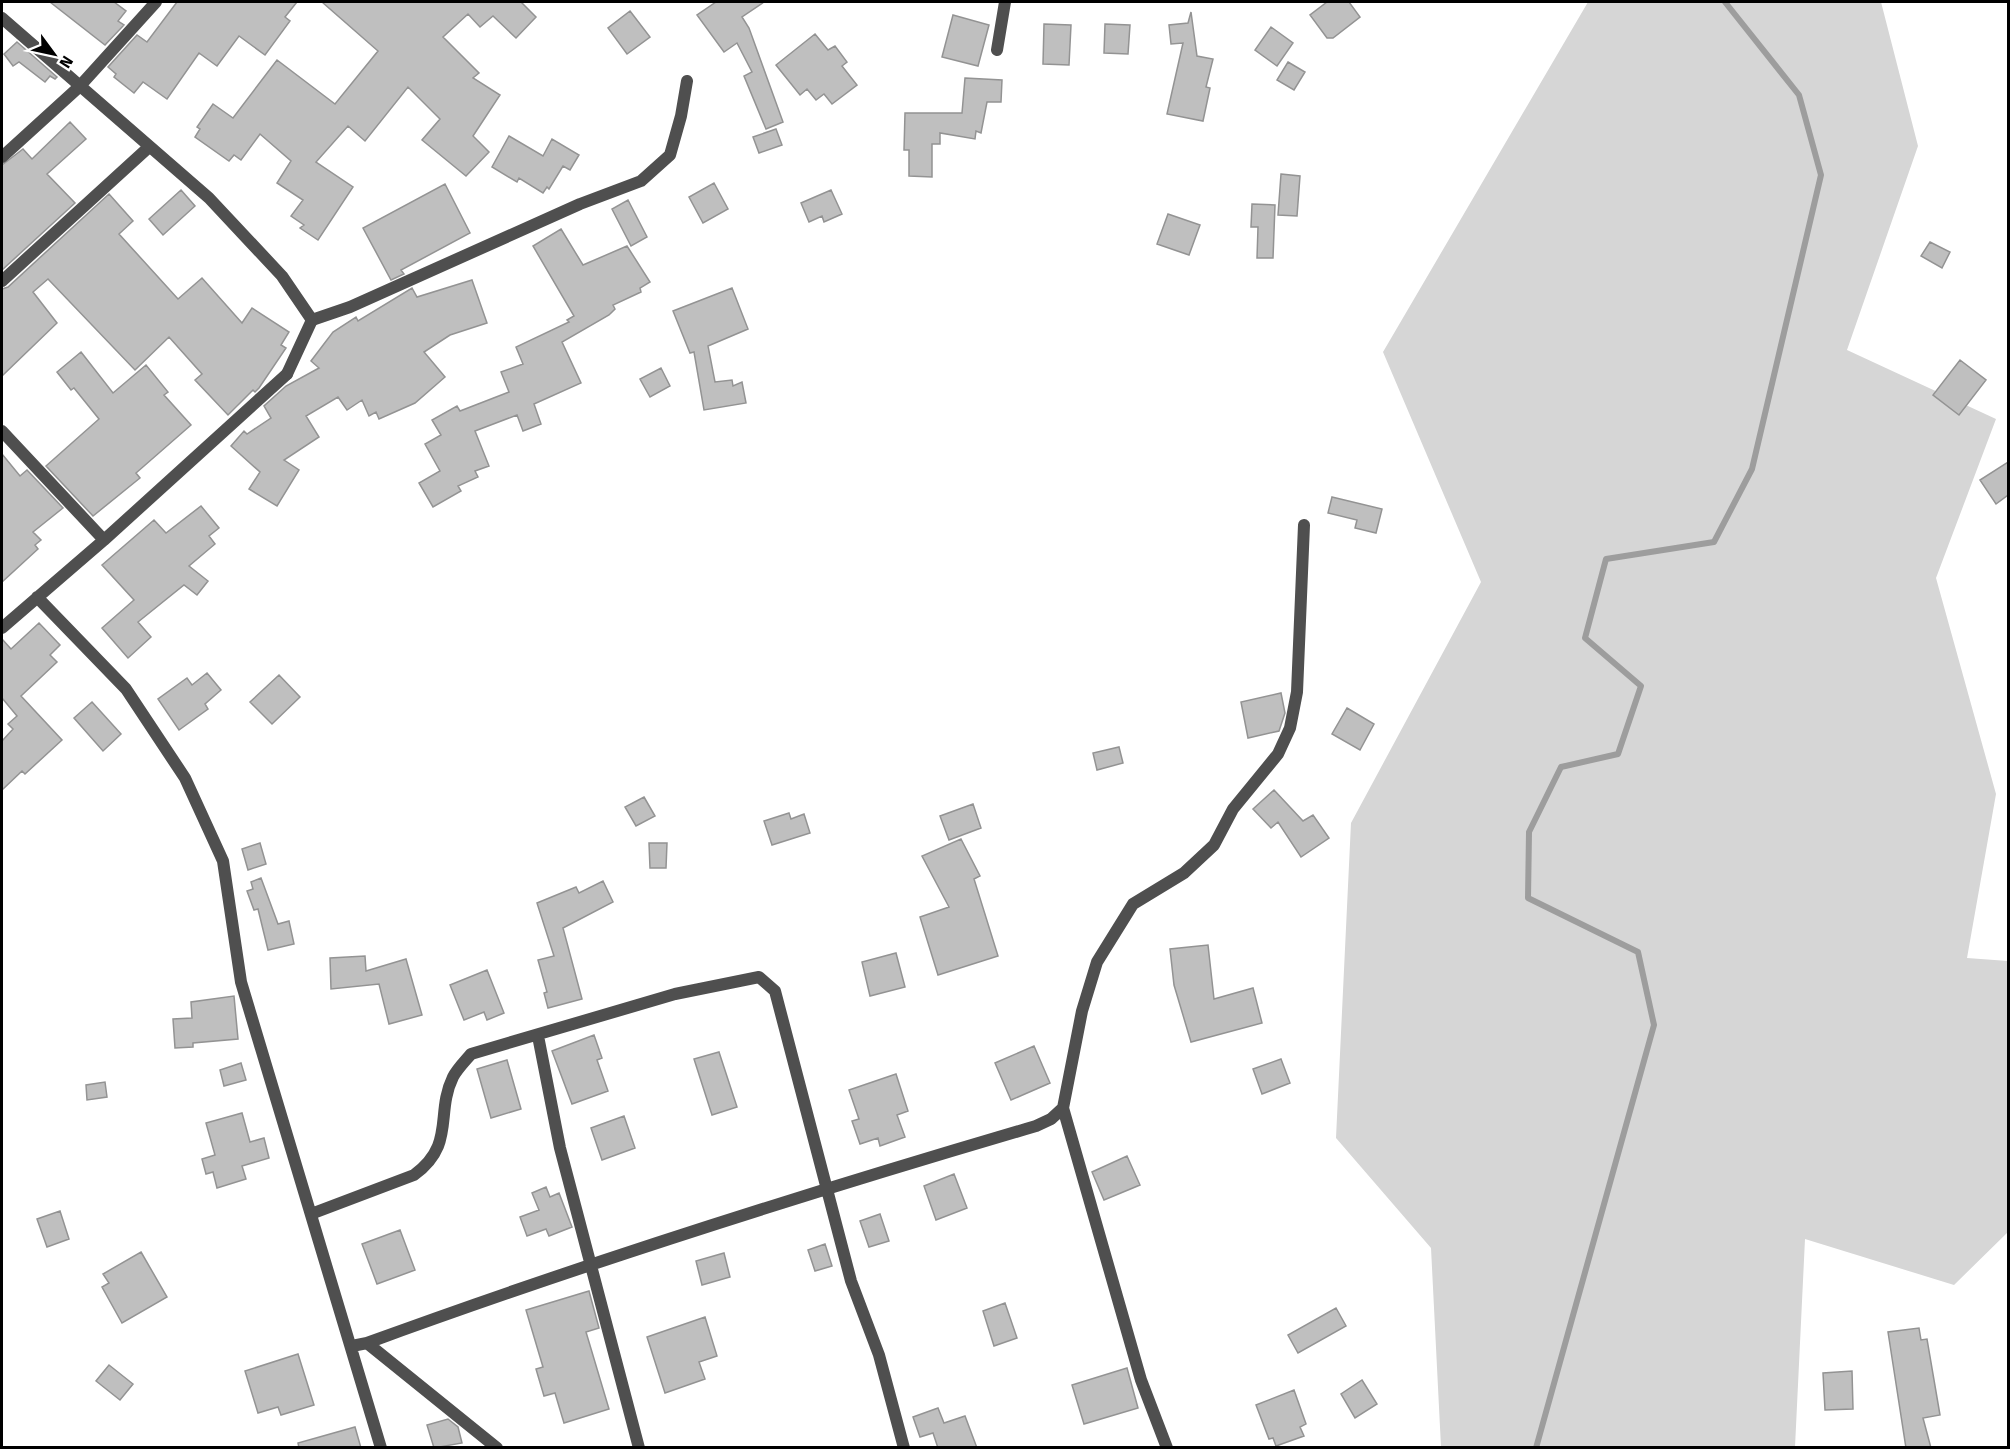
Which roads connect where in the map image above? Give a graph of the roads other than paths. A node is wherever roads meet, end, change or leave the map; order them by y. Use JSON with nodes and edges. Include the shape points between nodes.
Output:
{"nodes":[{"id":1,"x":156,"y":2,"type":"edge"},
{"id":2,"x":1005,"y":2,"type":"edge"},
{"id":3,"x":2,"y":18,"type":"edge"},
{"id":4,"x":997,"y":50,"type":"dead end"},
{"id":5,"x":687,"y":81,"type":"dead end"},
{"id":6,"x":79,"y":87,"type":"junction"},
{"id":7,"x":149,"y":147,"type":"junction"},
{"id":8,"x":2,"y":157,"type":"edge"},
{"id":9,"x":2,"y":281,"type":"edge"},
{"id":10,"x":312,"y":320,"type":"junction"},
{"id":11,"x":2,"y":431,"type":"edge"},
{"id":12,"x":1304,"y":525,"type":"dead end"},
{"id":13,"x":104,"y":540,"type":"junction"},
{"id":14,"x":37,"y":597,"type":"junction"},
{"id":15,"x":2,"y":628,"type":"edge"},
{"id":16,"x":538,"y":1035,"type":"junction"},
{"id":17,"x":1063,"y":1108,"type":"junction"},
{"id":18,"x":825,"y":1188,"type":"junction"},
{"id":19,"x":310,"y":1214,"type":"junction"},
{"id":20,"x":590,"y":1265,"type":"junction"},
{"id":21,"x":367,"y":1343,"type":"junction"},
{"id":22,"x":352,"y":1347,"type":"junction"},
{"id":23,"x":381,"y":1448,"type":"edge"},
{"id":24,"x":497,"y":1448,"type":"edge"},
{"id":25,"x":639,"y":1448,"type":"edge"},
{"id":26,"x":904,"y":1448,"type":"edge"},
{"id":27,"x":1167,"y":1448,"type":"edge"}],
"edges":[{"from":1,"to":6,"type":"street"},
{"from":2,"to":4,"type":"street"},
{"from":3,"to":6,"type":"street"},
{"from":5,"to":10,"type":"street","via":[[670,155],[640,181]]},
{"from":6,"to":7,"type":"street"},
{"from":6,"to":8,"type":"street"},
{"from":7,"to":9,"type":"street"},
{"from":7,"to":10,"type":"street","via":[[209,198],[282,276]]},
{"from":10,"to":13,"type":"street","via":[[287,374]]},
{"from":11,"to":13,"type":"street"},
{"from":12,"to":17,"type":"street","via":[[1297,692],[1290,728],[1278,754],[1233,809],[1214,845],[1184,873],[1133,904],[1096,962]]},
{"from":13,"to":14,"type":"street"},
{"from":14,"to":15,"type":"street"},
{"from":14,"to":19,"type":"street","via":[[126,689],[185,778],[223,861],[241,982]]},
{"from":16,"to":18,"type":"street","via":[[675,994],[759,977],[775,991]]},
{"from":16,"to":19,"type":"street","via":[[471,1054],[453,1077],[442,1138],[428,1165],[414,1176]]},
{"from":16,"to":20,"type":"street","via":[[560,1148]]},
{"from":17,"to":18,"type":"street","via":[[1036,1126]]},
{"from":17,"to":27,"type":"street","via":[[1141,1380]]},
{"from":18,"to":20,"type":"street"},
{"from":18,"to":26,"type":"street","via":[[851,1281],[879,1355]]},
{"from":19,"to":22,"type":"street"},
{"from":20,"to":21,"type":"street"},
{"from":20,"to":25,"type":"street"},
{"from":21,"to":22,"type":"street"},
{"from":21,"to":24,"type":"street"},
{"from":22,"to":23,"type":"street"}]}
